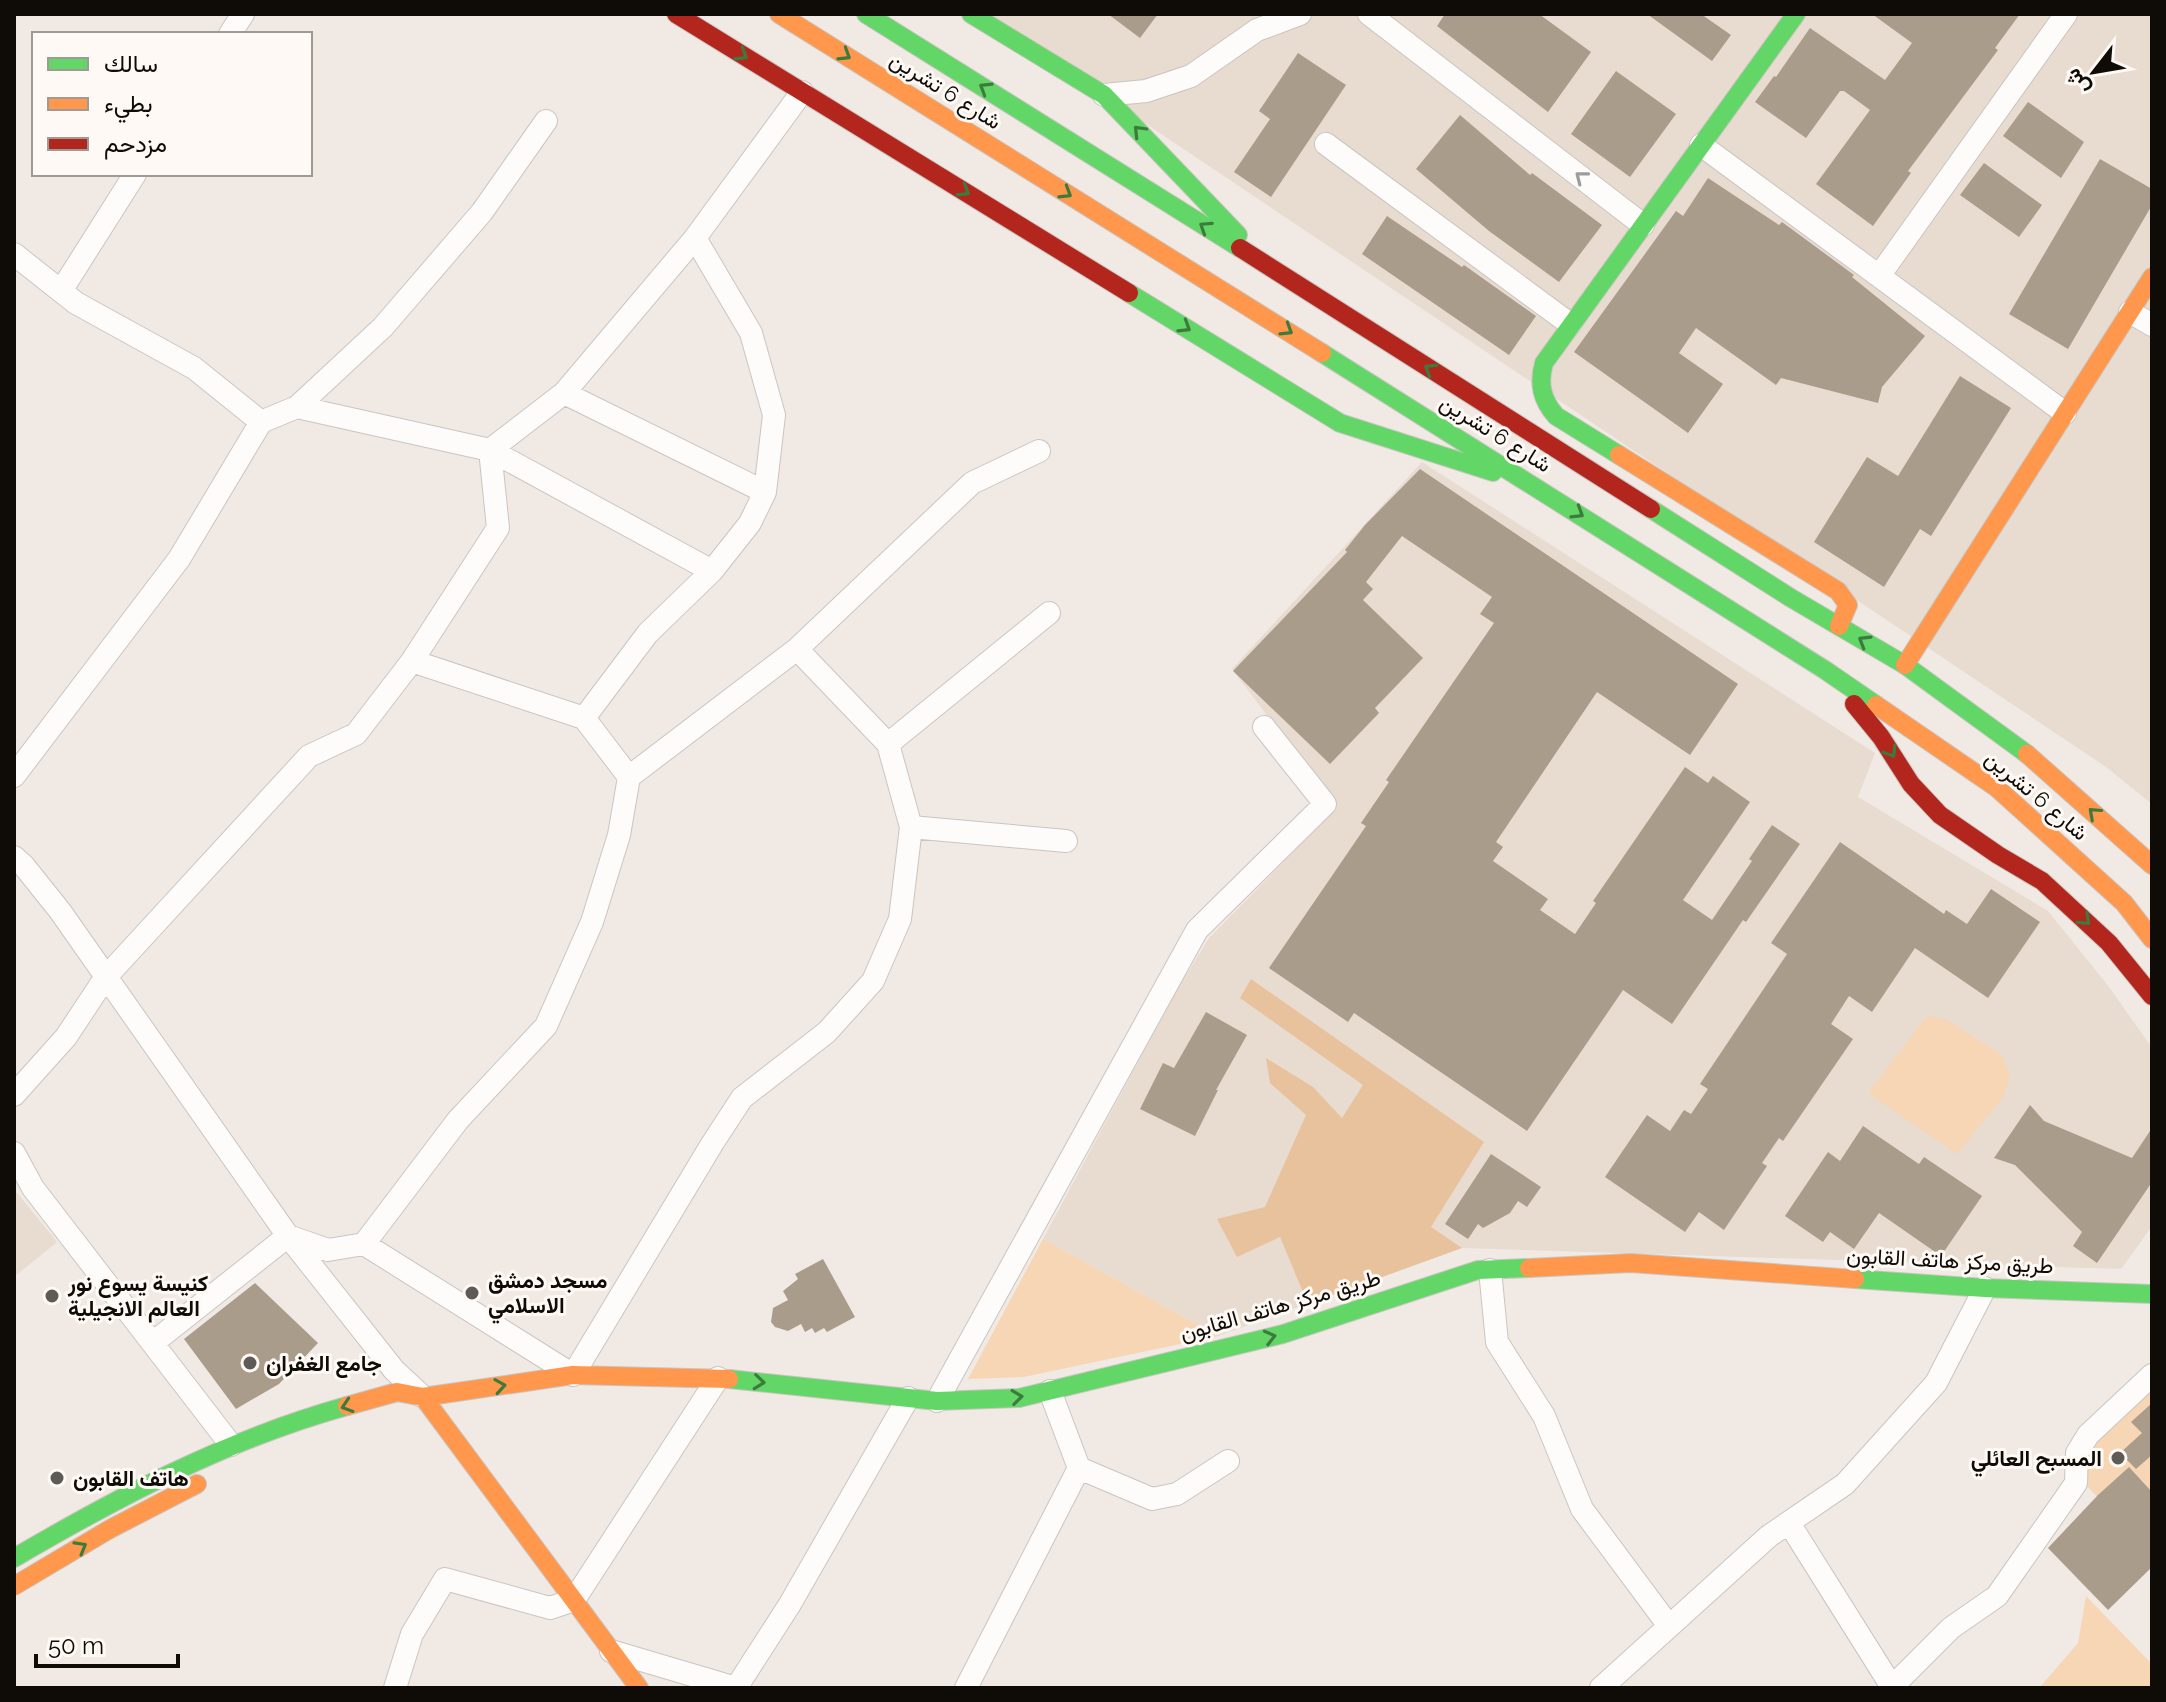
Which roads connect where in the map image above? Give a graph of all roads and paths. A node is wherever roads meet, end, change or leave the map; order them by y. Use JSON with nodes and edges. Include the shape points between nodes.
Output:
{"nodes":[{"id":1,"x":243,"y":14,"type":"edge"},
{"id":2,"x":676,"y":14,"type":"edge"},
{"id":3,"x":779,"y":14,"type":"edge"},
{"id":4,"x":866,"y":14,"type":"edge"},
{"id":5,"x":971,"y":14,"type":"edge"},
{"id":6,"x":1300,"y":14,"type":"edge"},
{"id":7,"x":1369,"y":14,"type":"edge"},
{"id":8,"x":1796,"y":14,"type":"edge"},
{"id":9,"x":2066,"y":14,"type":"edge"},
{"id":10,"x":231,"y":32,"type":"edge"},
{"id":11,"x":802,"y":92,"type":"junction"},
{"id":12,"x":1104,"y":95,"type":"junction"},
{"id":13,"x":546,"y":121,"type":"dead end"},
{"id":14,"x":1326,"y":144,"type":"dead end"},
{"id":15,"x":1701,"y":145,"type":"junction"},
{"id":16,"x":134,"y":176,"type":"edge"},
{"id":17,"x":1643,"y":225,"type":"junction"},
{"id":18,"x":695,"y":238,"type":"junction"},
{"id":19,"x":14,"y":254,"type":"edge"},
{"id":20,"x":1270,"y":269,"type":"junction"},
{"id":21,"x":1879,"y":276,"type":"junction"},
{"id":22,"x":2152,"y":277,"type":"edge"},
{"id":23,"x":61,"y":291,"type":"junction"},
{"id":24,"x":2130,"y":312,"type":"junction"},
{"id":25,"x":1570,"y":324,"type":"junction"},
{"id":26,"x":2152,"y":325,"type":"edge"},
{"id":27,"x":564,"y":393,"type":"junction"},
{"id":28,"x":297,"y":407,"type":"junction"},
{"id":29,"x":2065,"y":413,"type":"junction"},
{"id":30,"x":261,"y":422,"type":"junction"},
{"id":31,"x":490,"y":450,"type":"junction"},
{"id":32,"x":1039,"y":451,"type":"dead end"},
{"id":33,"x":1534,"y":485,"type":"junction"},
{"id":34,"x":765,"y":492,"type":"junction"},
{"id":35,"x":712,"y":571,"type":"junction"},
{"id":36,"x":1049,"y":613,"type":"dead end"},
{"id":37,"x":1839,"y":626,"type":"junction"},
{"id":38,"x":797,"y":649,"type":"junction"},
{"id":39,"x":412,"y":661,"type":"junction"},
{"id":40,"x":1905,"y":665,"type":"junction"},
{"id":41,"x":1825,"y":670,"type":"junction"},
{"id":42,"x":584,"y":718,"type":"junction"},
{"id":43,"x":1264,"y":727,"type":"dead end"},
{"id":44,"x":888,"y":744,"type":"junction"},
{"id":45,"x":14,"y":776,"type":"edge"},
{"id":46,"x":629,"y":777,"type":"junction"},
{"id":47,"x":911,"y":827,"type":"junction"},
{"id":48,"x":1066,"y":841,"type":"dead end"},
{"id":49,"x":14,"y":857,"type":"edge"},
{"id":50,"x":2152,"y":865,"type":"edge"},
{"id":51,"x":2152,"y":939,"type":"edge"},
{"id":52,"x":105,"y":978,"type":"junction"},
{"id":53,"x":2152,"y":996,"type":"edge"},
{"id":54,"x":14,"y":1095,"type":"edge"},
{"id":55,"x":14,"y":1153,"type":"edge"},
{"id":56,"x":288,"y":1236,"type":"junction"},
{"id":57,"x":364,"y":1244,"type":"junction"},
{"id":58,"x":1490,"y":1270,"type":"junction"},
{"id":59,"x":1985,"y":1288,"type":"junction"},
{"id":60,"x":2152,"y":1294,"type":"edge"},
{"id":61,"x":154,"y":1342,"type":"junction"},
{"id":62,"x":573,"y":1375,"type":"junction"},
{"id":63,"x":2152,"y":1375,"type":"edge"},
{"id":64,"x":718,"y":1378,"type":"junction"},
{"id":65,"x":1050,"y":1391,"type":"junction"},
{"id":66,"x":423,"y":1397,"type":"junction"},
{"id":67,"x":908,"y":1398,"type":"junction"},
{"id":68,"x":937,"y":1401,"type":"junction"},
{"id":69,"x":397,"y":1412,"type":"dead end"},
{"id":70,"x":231,"y":1445,"type":"junction"},
{"id":71,"x":1228,"y":1461,"type":"dead end"},
{"id":72,"x":1079,"y":1468,"type":"junction"},
{"id":73,"x":209,"y":1477,"type":"dead end"},
{"id":74,"x":1789,"y":1523,"type":"junction"},
{"id":75,"x":14,"y":1558,"type":"edge"},
{"id":76,"x":14,"y":1586,"type":"edge"},
{"id":77,"x":574,"y":1600,"type":"junction"},
{"id":78,"x":1669,"y":1626,"type":"junction"},
{"id":79,"x":611,"y":1651,"type":"junction"},
{"id":80,"x":395,"y":1688,"type":"edge"},
{"id":81,"x":639,"y":1688,"type":"edge"},
{"id":82,"x":736,"y":1688,"type":"edge"},
{"id":83,"x":966,"y":1688,"type":"edge"},
{"id":84,"x":1601,"y":1688,"type":"edge"},
{"id":85,"x":1892,"y":1688,"type":"edge"}],
"edges":[{"from":1,"to":10,"type":"street"},
{"from":2,"to":11,"type":"main road","one_way":true},
{"from":3,"to":33,"type":"main road","name":"شارع 6 تشرين","one_way":true},
{"from":20,"to":4,"type":"main road","name":"شارع 6 تشرين","one_way":true},
{"from":5,"to":12,"type":"main road"},
{"from":6,"to":12,"type":"street","via":[[1257,30],[1191,76],[1146,91]]},
{"from":17,"to":7,"type":"street","one_way":true},
{"from":8,"to":15,"type":"main road"},
{"from":9,"to":21,"type":"street"},
{"from":11,"to":18,"type":"street"},
{"from":11,"to":33,"type":"main road","one_way":true,"via":[[1340,423]]},
{"from":20,"to":12,"type":"main road","one_way":true},
{"from":13,"to":28,"type":"street","via":[[482,212],[383,327]]},
{"from":14,"to":25,"type":"street"},
{"from":15,"to":17,"type":"main road"},
{"from":15,"to":21,"type":"street"},
{"from":16,"to":23,"type":"street"},
{"from":17,"to":25,"type":"main road"},
{"from":18,"to":27,"type":"street"},
{"from":18,"to":34,"type":"street","via":[[751,333],[774,415]]},
{"from":19,"to":23,"type":"street"},
{"from":37,"to":20,"type":"main road","name":"شارع 6 تشرين","one_way":true},
{"from":21,"to":29,"type":"street"},
{"from":22,"to":24,"type":"main road"},
{"from":23,"to":30,"type":"street","via":[[194,368]]},
{"from":24,"to":26,"type":"street"},
{"from":24,"to":29,"type":"main road"},
{"from":25,"to":37,"type":"main road","via":[[1540,372],[1549,409],[1838,591],[1848,605]]},
{"from":27,"to":31,"type":"street"},
{"from":27,"to":34,"type":"street"},
{"from":28,"to":30,"type":"street"},
{"from":28,"to":31,"type":"street"},
{"from":29,"to":40,"type":"main road"},
{"from":30,"to":45,"type":"street","via":[[179,559]]},
{"from":31,"to":35,"type":"street"},
{"from":31,"to":39,"type":"street","via":[[498,528]]},
{"from":32,"to":38,"type":"street","via":[[972,483]]},
{"from":33,"to":41,"type":"main road","name":"شارع 6 تشرين","one_way":true},
{"from":34,"to":35,"type":"street","via":[[750,523]]},
{"from":35,"to":42,"type":"street","via":[[648,633]]},
{"from":36,"to":44,"type":"street"},
{"from":40,"to":37,"type":"main road","name":"شارع 6 تشرين","one_way":true},
{"from":38,"to":44,"type":"street"},
{"from":38,"to":46,"type":"street"},
{"from":39,"to":42,"type":"street"},
{"from":39,"to":52,"type":"street","via":[[356,734],[309,756]]},
{"from":50,"to":40,"type":"main road","name":"شارع 6 تشرين","one_way":true,"via":[[2025,752]]},
{"from":41,"to":51,"type":"main road","name":"شارع 6 تشرين","via":[[1997,788],[2124,903]]},
{"from":41,"to":53,"type":"main road","one_way":true,"via":[[1940,815],[2042,881],[2109,943]]},
{"from":42,"to":46,"type":"street"},
{"from":43,"to":68,"type":"street","via":[[1325,804],[1197,930]]},
{"from":44,"to":47,"type":"street"},
{"from":46,"to":57,"type":"street","via":[[619,835],[592,922],[546,1026],[458,1120]]},
{"from":47,"to":48,"type":"street"},
{"from":47,"to":62,"type":"street","via":[[900,919],[873,981],[827,1032],[742,1098]]},
{"from":49,"to":52,"type":"street","via":[[60,911]]},
{"from":52,"to":54,"type":"street","via":[[66,1037]]},
{"from":52,"to":56,"type":"street"},
{"from":55,"to":61,"type":"street","via":[[33,1188]]},
{"from":56,"to":57,"type":"street","via":[[328,1250]]},
{"from":56,"to":61,"type":"street"},
{"from":56,"to":66,"type":"street","via":[[394,1370]]},
{"from":57,"to":62,"type":"street"},
{"from":58,"to":59,"type":"main road","name":"طريق مركز هاتف القابون","via":[[1631,1263]]},
{"from":65,"to":58,"type":"main road","name":"طريق مركز هاتف القابون","one_way":true,"via":[[1283,1334]]},
{"from":58,"to":78,"type":"street","via":[[1497,1342],[1544,1416],[1582,1509]]},
{"from":59,"to":60,"type":"main road","name":"طريق مركز هاتف القابون"},
{"from":59,"to":74,"type":"street","via":[[1936,1383],[1845,1484]]},
{"from":61,"to":70,"type":"street"},
{"from":62,"to":64,"type":"main road","name":"طريق مركز هاتف القابون"},
{"from":66,"to":62,"type":"main road","name":"طريق مركز هاتف القابون","one_way":true},
{"from":63,"to":85,"type":"street","via":[[2088,1435],[2077,1453],[2076,1483],[1997,1596],[1951,1628]]},
{"from":64,"to":67,"type":"main road","name":"طريق مركز هاتف القابون","one_way":true},
{"from":64,"to":77,"type":"street"},
{"from":68,"to":65,"type":"main road","name":"طريق مركز هاتف القابون","one_way":true,"via":[[1019,1398]]},
{"from":65,"to":72,"type":"street"},
{"from":66,"to":69,"type":"main road"},
{"from":66,"to":70,"type":"main road","one_way":true,"via":[[397,1392],[374,1397]]},
{"from":66,"to":77,"type":"main road"},
{"from":67,"to":68,"type":"main road","name":"طريق مركز هاتف القابون"},
{"from":67,"to":82,"type":"street"},
{"from":70,"to":75,"type":"main road","via":[[100,1508]]},
{"from":71,"to":72,"type":"street","via":[[1177,1494],[1152,1499]]},
{"from":72,"to":83,"type":"street"},
{"from":76,"to":73,"type":"main road","one_way":true},
{"from":74,"to":78,"type":"street"},
{"from":74,"to":85,"type":"street"},
{"from":77,"to":79,"type":"main road"},
{"from":77,"to":80,"type":"street","via":[[550,1608],[445,1579],[412,1634]]},
{"from":78,"to":84,"type":"street"},
{"from":79,"to":81,"type":"main road"},
{"from":79,"to":82,"type":"street"}]}
